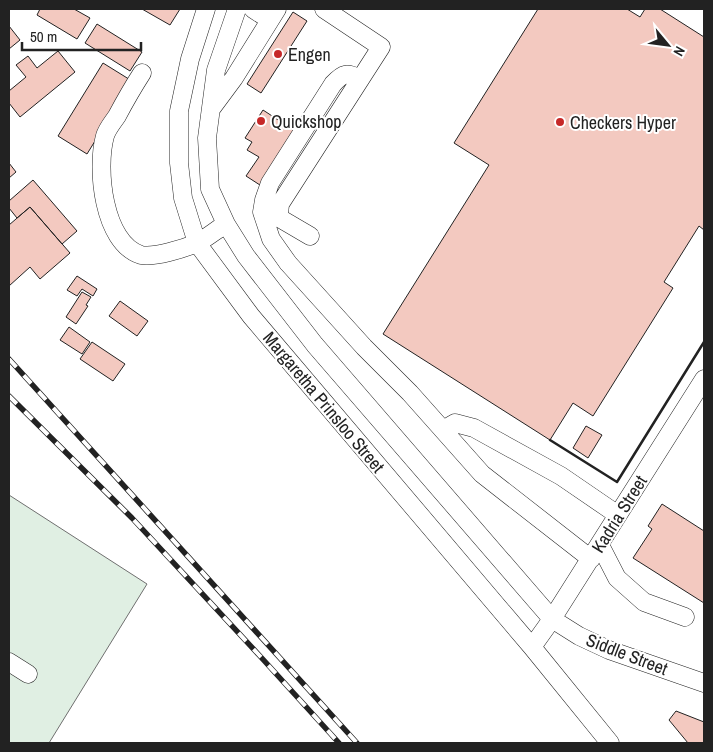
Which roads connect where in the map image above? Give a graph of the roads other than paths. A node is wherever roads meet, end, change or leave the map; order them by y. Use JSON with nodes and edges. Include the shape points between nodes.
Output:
{"nodes":[{"id":1,"x":206,"y":9,"type":"edge"},
{"id":2,"x":237,"y":9,"type":"edge"},
{"id":3,"x":252,"y":9,"type":"edge"},
{"id":4,"x":324,"y":9,"type":"edge"},
{"id":5,"x":273,"y":14,"type":"edge"},
{"id":6,"x":190,"y":59,"type":"junction"},
{"id":7,"x":216,"y":70,"type":"junction"},
{"id":8,"x":142,"y":73,"type":"dead end"},
{"id":9,"x":234,"y":78,"type":"junction"},
{"id":10,"x":360,"y":79,"type":"junction"},
{"id":11,"x":210,"y":112,"type":"junction"},
{"id":12,"x":226,"y":224,"type":"junction"},
{"id":13,"x":310,"y":236,"type":"dead end"},
{"id":14,"x":197,"y":242,"type":"junction"},
{"id":15,"x":704,"y":379,"type":"edge"},
{"id":16,"x":442,"y":430,"type":"junction"},
{"id":17,"x":618,"y":515,"type":"junction"},
{"id":18,"x":595,"y":552,"type":"junction"},
{"id":19,"x":685,"y":617,"type":"dead end"},
{"id":20,"x":552,"y":619,"type":"junction"},
{"id":21,"x":532,"y":647,"type":"junction"},
{"id":22,"x":9,"y":662,"type":"edge"},
{"id":23,"x":28,"y":674,"type":"dead end"},
{"id":24,"x":704,"y":683,"type":"edge"},
{"id":25,"x":610,"y":743,"type":"edge"}],
"edges":[{"from":1,"to":6,"type":"street","name":"Margaretha Prinsloo Street"},
{"from":2,"to":7,"type":"street","name":"Margaretha Prinsloo Street"},
{"from":3,"to":5,"type":"street"},
{"from":4,"to":10,"type":"street","via":[[381,47]]},
{"from":5,"to":9,"type":"street"},
{"from":6,"to":7,"type":"street"},
{"from":6,"to":14,"type":"street","name":"Margaretha Prinsloo Street","via":[[179,110],[179,163],[183,198]]},
{"from":7,"to":9,"type":"street"},
{"from":7,"to":11,"type":"street","name":"Margaretha Prinsloo Street"},
{"from":8,"to":14,"type":"street","via":[[106,134],[102,158],[109,217],[118,236],[130,250],[143,255],[161,254]]},
{"from":9,"to":11,"type":"street"},
{"from":10,"to":13,"type":"street","via":[[280,204],[282,219]]},
{"from":10,"to":16,"type":"street","via":[[345,74],[333,84],[270,183],[262,212],[271,239],[288,263]]},
{"from":11,"to":12,"type":"street","name":"Margaretha Prinsloo Street","via":[[207,138],[210,189]]},
{"from":12,"to":14,"type":"street"},
{"from":12,"to":20,"type":"street","name":"Margaretha Prinsloo Street","via":[[246,256],[315,345]]},
{"from":14,"to":21,"type":"street","name":"Margaretha Prinsloo Street","via":[[251,316]]},
{"from":15,"to":17,"type":"street","name":"Kadria Street"},
{"from":16,"to":17,"type":"street","via":[[456,424],[474,428],[561,476]]},
{"from":16,"to":18,"type":"street","via":[[482,474]]},
{"from":17,"to":18,"type":"street","name":"Kadria Street"},
{"from":18,"to":19,"type":"street","via":[[644,602]]},
{"from":18,"to":20,"type":"street","name":"Kadria Street"},
{"from":20,"to":21,"type":"street","name":"Kadria Street"},
{"from":20,"to":24,"type":"street","name":"Siddle Street","via":[[610,650]]},
{"from":21,"to":25,"type":"street","name":"Margaretha Prinsloo Street"},
{"from":22,"to":23,"type":"street"}]}
